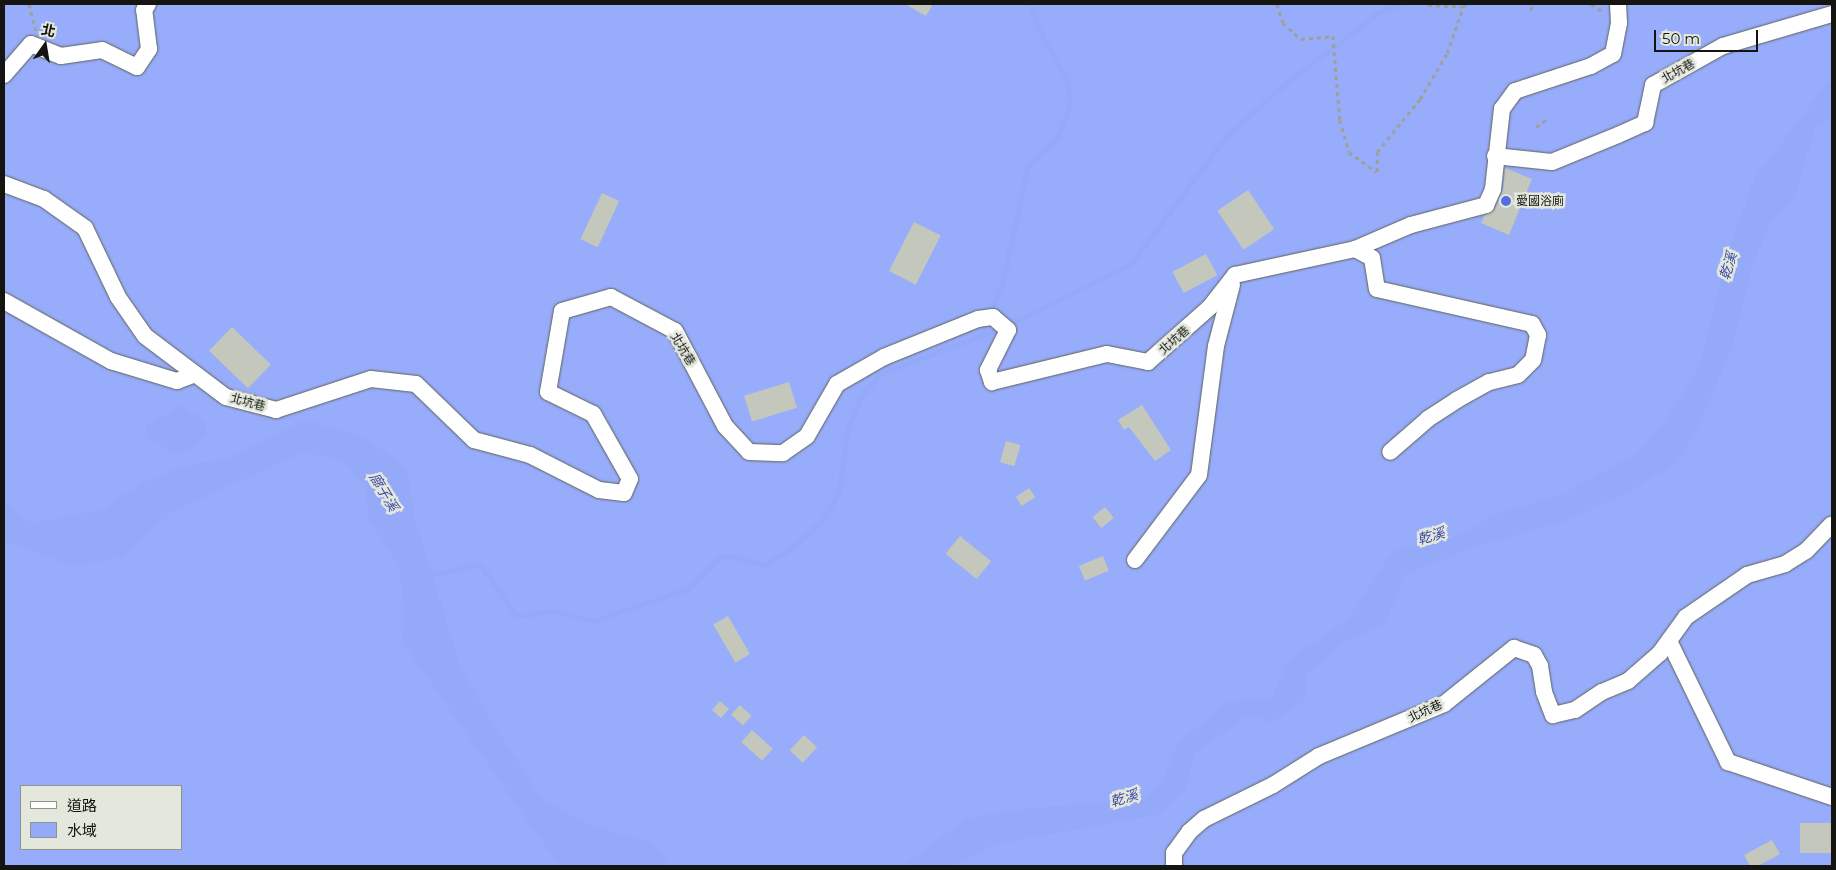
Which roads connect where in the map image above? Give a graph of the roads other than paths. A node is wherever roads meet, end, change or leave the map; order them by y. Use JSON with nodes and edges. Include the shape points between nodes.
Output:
{"nodes":[{"id":1,"x":148,"y":4,"type":"edge"},
{"id":2,"x":1618,"y":4,"type":"edge"},
{"id":3,"x":1832,"y":14,"type":"edge"},
{"id":4,"x":4,"y":75,"type":"edge"},
{"id":5,"x":1495,"y":156,"type":"junction"},
{"id":6,"x":4,"y":184,"type":"edge"},
{"id":7,"x":1355,"y":249,"type":"junction"},
{"id":8,"x":1235,"y":275,"type":"junction"},
{"id":9,"x":4,"y":301,"type":"edge"},
{"id":10,"x":195,"y":374,"type":"junction"},
{"id":11,"x":1390,"y":452,"type":"dead end"},
{"id":12,"x":1832,"y":524,"type":"edge"},
{"id":13,"x":1134,"y":560,"type":"dead end"},
{"id":14,"x":1669,"y":641,"type":"junction"},
{"id":15,"x":1832,"y":797,"type":"edge"},
{"id":16,"x":1174,"y":866,"type":"edge"}],
"edges":[{"from":1,"to":4,"type":"street","via":[[144,10],[149,49],[137,67],[102,50],[61,56],[31,44]]},
{"from":2,"to":5,"type":"street","via":[[1619,23],[1613,54],[1591,66],[1515,90],[1502,109]]},
{"from":3,"to":5,"type":"street","name":"北坑巷","via":[[1723,46],[1653,85],[1645,123],[1618,135],[1552,162]]},
{"from":5,"to":7,"type":"street","via":[[1492,189],[1486,205],[1411,225]]},
{"from":6,"to":10,"type":"street","name":"北坑巷","via":[[44,199],[85,228],[118,296],[145,336]]},
{"from":7,"to":8,"type":"street"},
{"from":7,"to":11,"type":"street","via":[[1372,258],[1377,289],[1532,324],[1538,335],[1533,360],[1518,375],[1489,382],[1457,400],[1428,419]]},
{"from":8,"to":10,"type":"street","name":"北坑巷","via":[[1210,307],[1148,362],[1107,354],[992,382],[988,370],[1002,325],[993,317],[978,319],[884,357],[837,384],[808,436],[783,453],[749,452],[725,426],[675,330],[610,297],[562,311],[548,392],[593,414],[630,478],[624,493],[599,490],[530,455],[474,440],[416,384],[371,379],[276,410],[226,397]]},
{"from":8,"to":13,"type":"street","via":[[1216,346],[1199,475]]},
{"from":9,"to":10,"type":"street","via":[[110,361],[177,381]]},
{"from":12,"to":14,"type":"street","name":"北坑巷","via":[[1806,552],[1785,564],[1747,575],[1686,617]]},
{"from":14,"to":15,"type":"street","via":[[1728,762]]},
{"from":14,"to":16,"type":"street","name":"北坑巷","via":[[1628,681],[1602,692],[1575,710],[1553,715],[1534,655],[1514,648],[1444,704],[1319,756],[1273,785],[1204,819],[1189,832],[1174,853]]}]}
